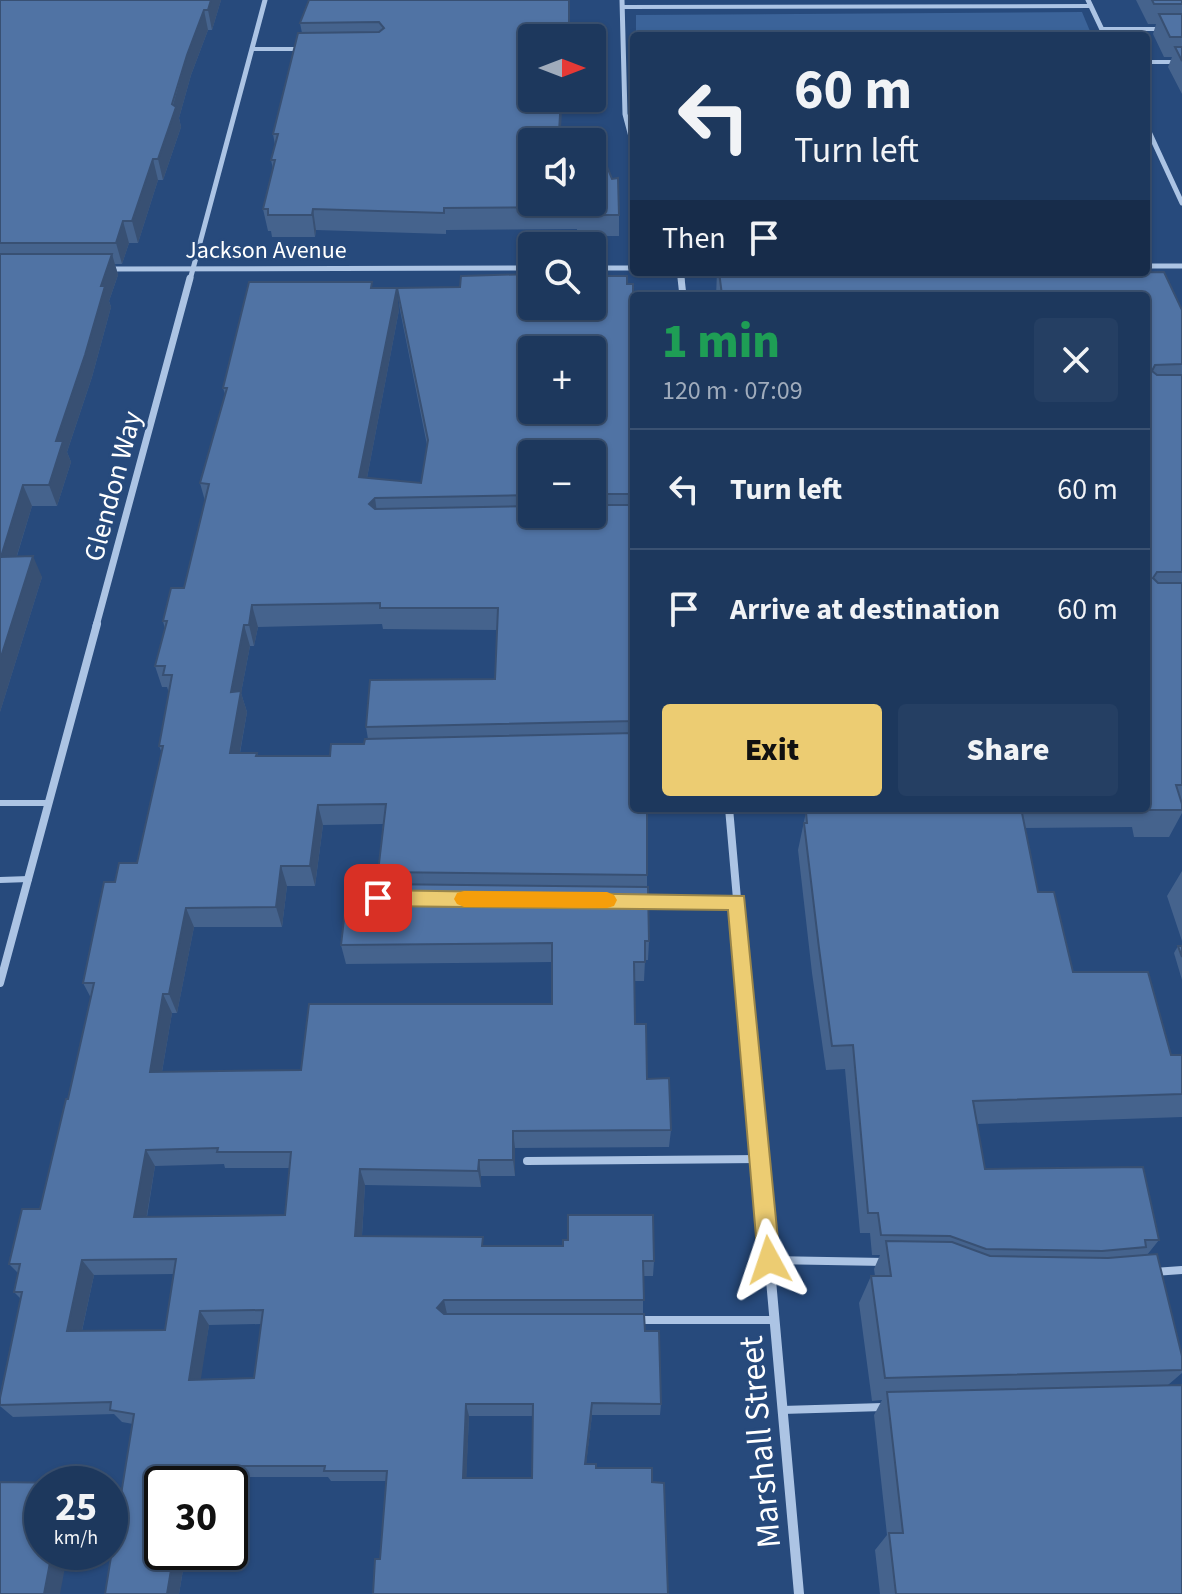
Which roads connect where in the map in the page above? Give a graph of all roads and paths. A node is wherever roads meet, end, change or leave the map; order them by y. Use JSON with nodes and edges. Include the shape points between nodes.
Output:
{"nodes":[{"id":1,"x":265,"y":0,"type":"edge"},
{"id":2,"x":1090,"y":3,"type":"edge"},
{"id":3,"x":622,"y":4,"type":"edge"},
{"id":4,"x":1170,"y":29,"type":"edge"},
{"id":5,"x":1104,"y":32,"type":"edge"},
{"id":6,"x":1120,"y":32,"type":"edge"},
{"id":7,"x":252,"y":49,"type":"junction"},
{"id":8,"x":309,"y":49,"type":"edge"},
{"id":9,"x":1150,"y":62,"type":"edge"},
{"id":10,"x":1182,"y":62,"type":"edge"},
{"id":11,"x":630,"y":133,"type":"edge"},
{"id":12,"x":1150,"y":134,"type":"edge"},
{"id":13,"x":1182,"y":203,"type":"edge"},
{"id":14,"x":1150,"y":266,"type":"edge"},
{"id":15,"x":1182,"y":266,"type":"edge"},
{"id":16,"x":518,"y":268,"type":"edge"},
{"id":17,"x":606,"y":268,"type":"edge"},
{"id":18,"x":630,"y":268,"type":"edge"},
{"id":19,"x":106,"y":269,"type":"edge"},
{"id":20,"x":193,"y":269,"type":"junction"},
{"id":21,"x":0,"y":803,"type":"edge"},
{"id":22,"x":49,"y":803,"type":"junction"},
{"id":23,"x":729,"y":812,"type":"edge"},
{"id":24,"x":29,"y":879,"type":"junction"},
{"id":25,"x":0,"y":880,"type":"edge"},
{"id":26,"x":348,"y":897,"type":"dead end"},
{"id":27,"x":393,"y":898,"type":"edge"},
{"id":28,"x":627,"y":901,"type":"edge"},
{"id":29,"x":737,"y":902,"type":"junction"},
{"id":30,"x":0,"y":983,"type":"edge"},
{"id":31,"x":760,"y":1159,"type":"junction"},
{"id":32,"x":527,"y":1161,"type":"dead end"},
{"id":33,"x":769,"y":1260,"type":"junction"},
{"id":34,"x":892,"y":1262,"type":"edge"},
{"id":35,"x":1182,"y":1270,"type":"edge"},
{"id":36,"x":1141,"y":1273,"type":"edge"},
{"id":37,"x":629,"y":1320,"type":"edge"},
{"id":38,"x":774,"y":1320,"type":"junction"},
{"id":39,"x":894,"y":1407,"type":"edge"},
{"id":40,"x":782,"y":1410,"type":"junction"},
{"id":41,"x":799,"y":1594,"type":"edge"}],
"edges":[{"from":1,"to":7,"type":"street","name":"Glendon Way"},
{"from":2,"to":3,"type":"lane"},
{"from":2,"to":5,"type":"street"},
{"from":3,"to":11,"type":"street"},
{"from":4,"to":6,"type":"lane"},
{"from":7,"to":8,"type":"lane"},
{"from":7,"to":20,"type":"street","name":"Glendon Way"},
{"from":9,"to":10,"type":"lane"},
{"from":12,"to":13,"type":"street"},
{"from":14,"to":15,"type":"street"},
{"from":16,"to":20,"type":"street","name":"Jackson Avenue"},
{"from":17,"to":18,"type":"street"},
{"from":19,"to":20,"type":"street","name":"Jackson Avenue"},
{"from":20,"to":22,"type":"street","name":"Glendon Way"},
{"from":21,"to":22,"type":"lane"},
{"from":22,"to":24,"type":"street","name":"Glendon Way"},
{"from":23,"to":29,"type":"street","name":"Marshall Street"},
{"from":24,"to":25,"type":"lane"},
{"from":24,"to":30,"type":"street","name":"Glendon Way"},
{"from":26,"to":27,"type":"lane"},
{"from":28,"to":29,"type":"lane"},
{"from":29,"to":31,"type":"street","name":"Marshall Street"},
{"from":31,"to":32,"type":"lane"},
{"from":31,"to":33,"type":"street","name":"Marshall Street"},
{"from":33,"to":34,"type":"lane"},
{"from":33,"to":38,"type":"street","name":"Marshall Street"},
{"from":35,"to":36,"type":"lane"},
{"from":37,"to":38,"type":"lane"},
{"from":38,"to":40,"type":"street","name":"Marshall Street"},
{"from":39,"to":40,"type":"lane"},
{"from":40,"to":41,"type":"street","name":"Marshall Street"}]}
